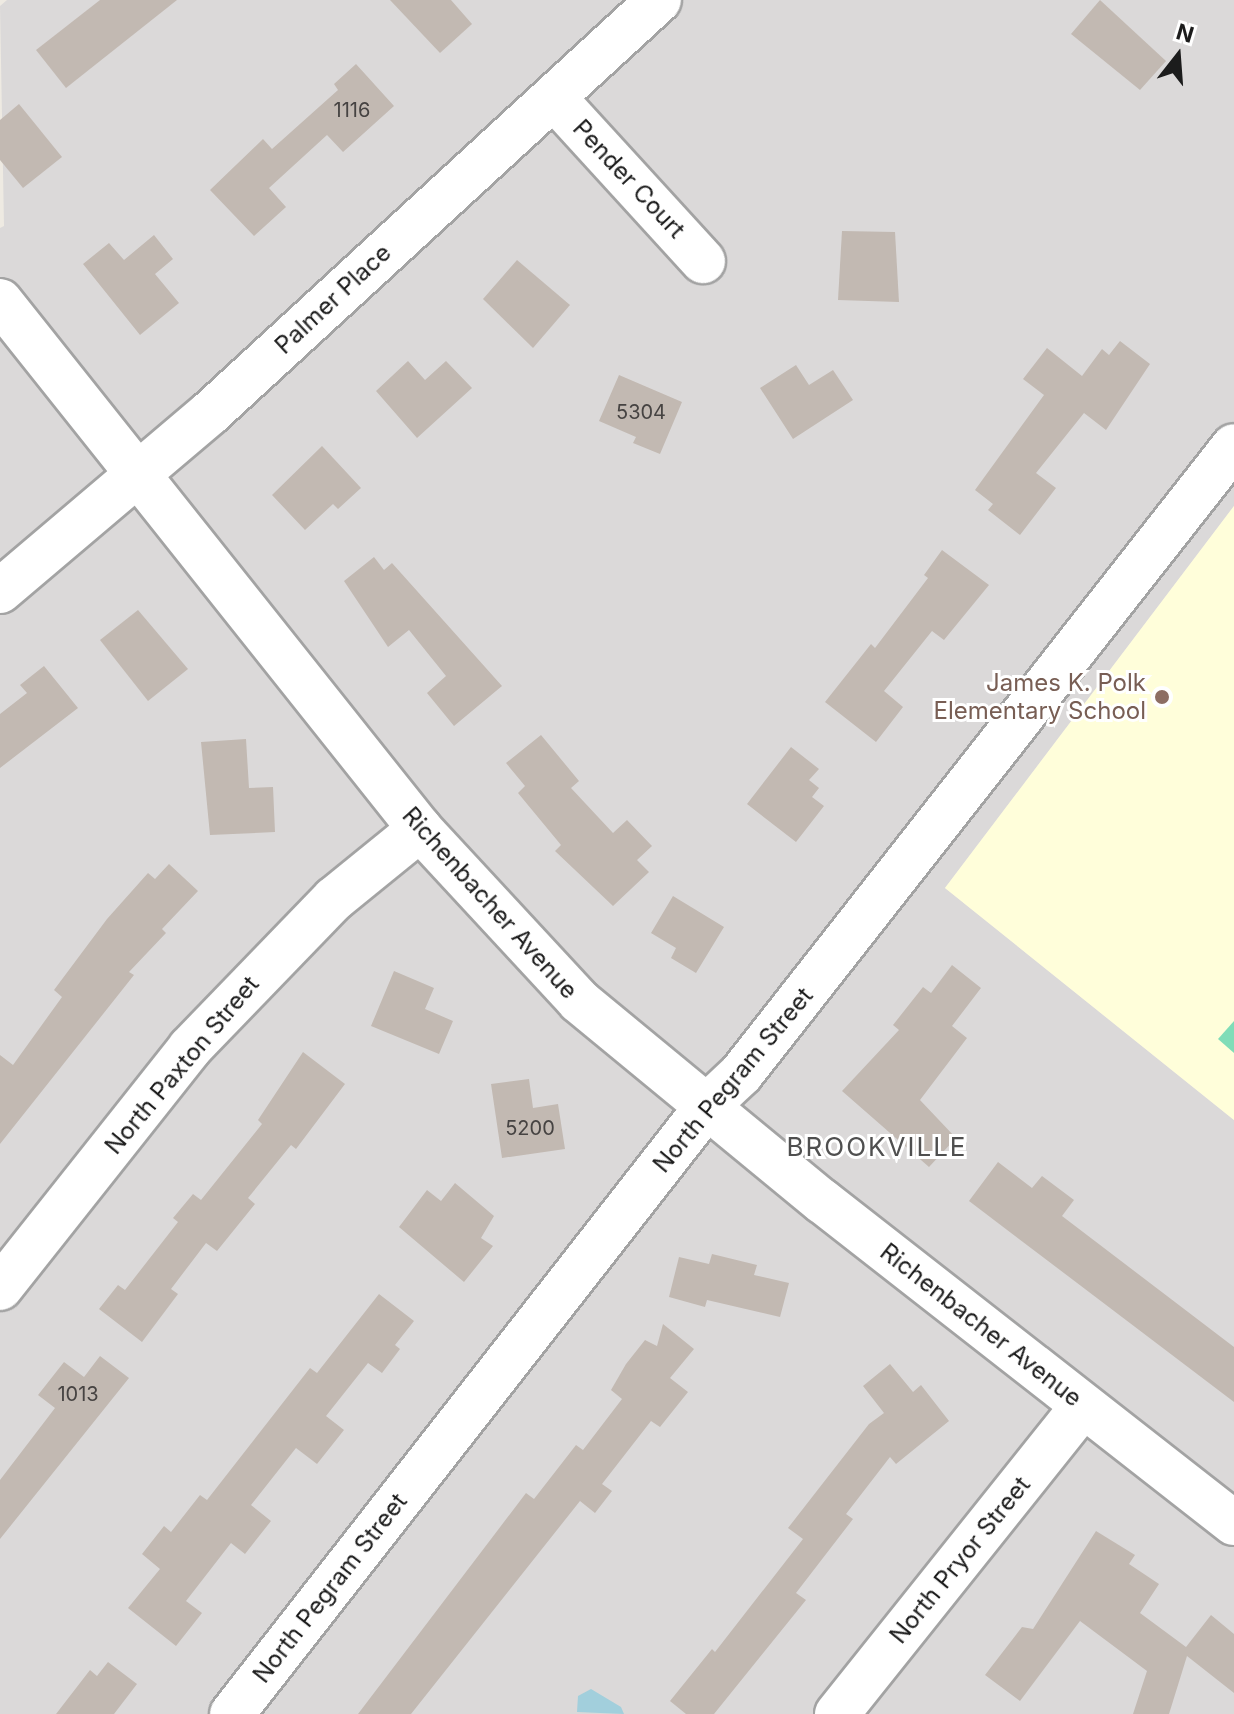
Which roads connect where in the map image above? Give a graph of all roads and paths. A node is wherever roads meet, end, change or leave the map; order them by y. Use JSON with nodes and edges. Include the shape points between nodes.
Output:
{"nodes":[{"id":1,"x":659,"y":0,"type":"edge"},
{"id":2,"x":554,"y":98,"type":"junction"},
{"id":3,"x":703,"y":261,"type":"dead end"},
{"id":4,"x":0,"y":301,"type":"edge"},
{"id":5,"x":1234,"y":446,"type":"edge"},
{"id":6,"x":139,"y":474,"type":"junction"},
{"id":7,"x":0,"y":591,"type":"edge"},
{"id":8,"x":420,"y":829,"type":"junction"},
{"id":9,"x":708,"y":1105,"type":"junction"},
{"id":10,"x":0,"y":1288,"type":"edge"},
{"id":11,"x":1083,"y":1406,"type":"junction"},
{"id":12,"x":1234,"y":1523,"type":"edge"},
{"id":13,"x":232,"y":1714,"type":"edge"},
{"id":14,"x":837,"y":1714,"type":"edge"}],
"edges":[{"from":1,"to":2,"type":"street","name":"Palmer Place"},
{"from":2,"to":3,"type":"street","name":"Pender Court"},
{"from":2,"to":6,"type":"street","name":"Palmer Place"},
{"from":4,"to":6,"type":"street","name":"Richenbacher Avenue"},
{"from":5,"to":9,"type":"street","name":"North Pegram Street","via":[[741,1074]]},
{"from":6,"to":7,"type":"street","name":"Palmer Place"},
{"from":6,"to":8,"type":"street","name":"Richenbacher Avenue"},
{"from":8,"to":9,"type":"street","name":"Richenbacher Avenue","via":[[579,1001]]},
{"from":8,"to":10,"type":"street","name":"North Paxton Street","via":[[334,899],[190,1048]]},
{"from":9,"to":11,"type":"street","name":"Richenbacher Avenue"},
{"from":9,"to":13,"type":"street","name":"North Pegram Street"},
{"from":11,"to":12,"type":"street","name":"Richenbacher Avenue"},
{"from":11,"to":14,"type":"street","name":"North Pryor Street"}]}
